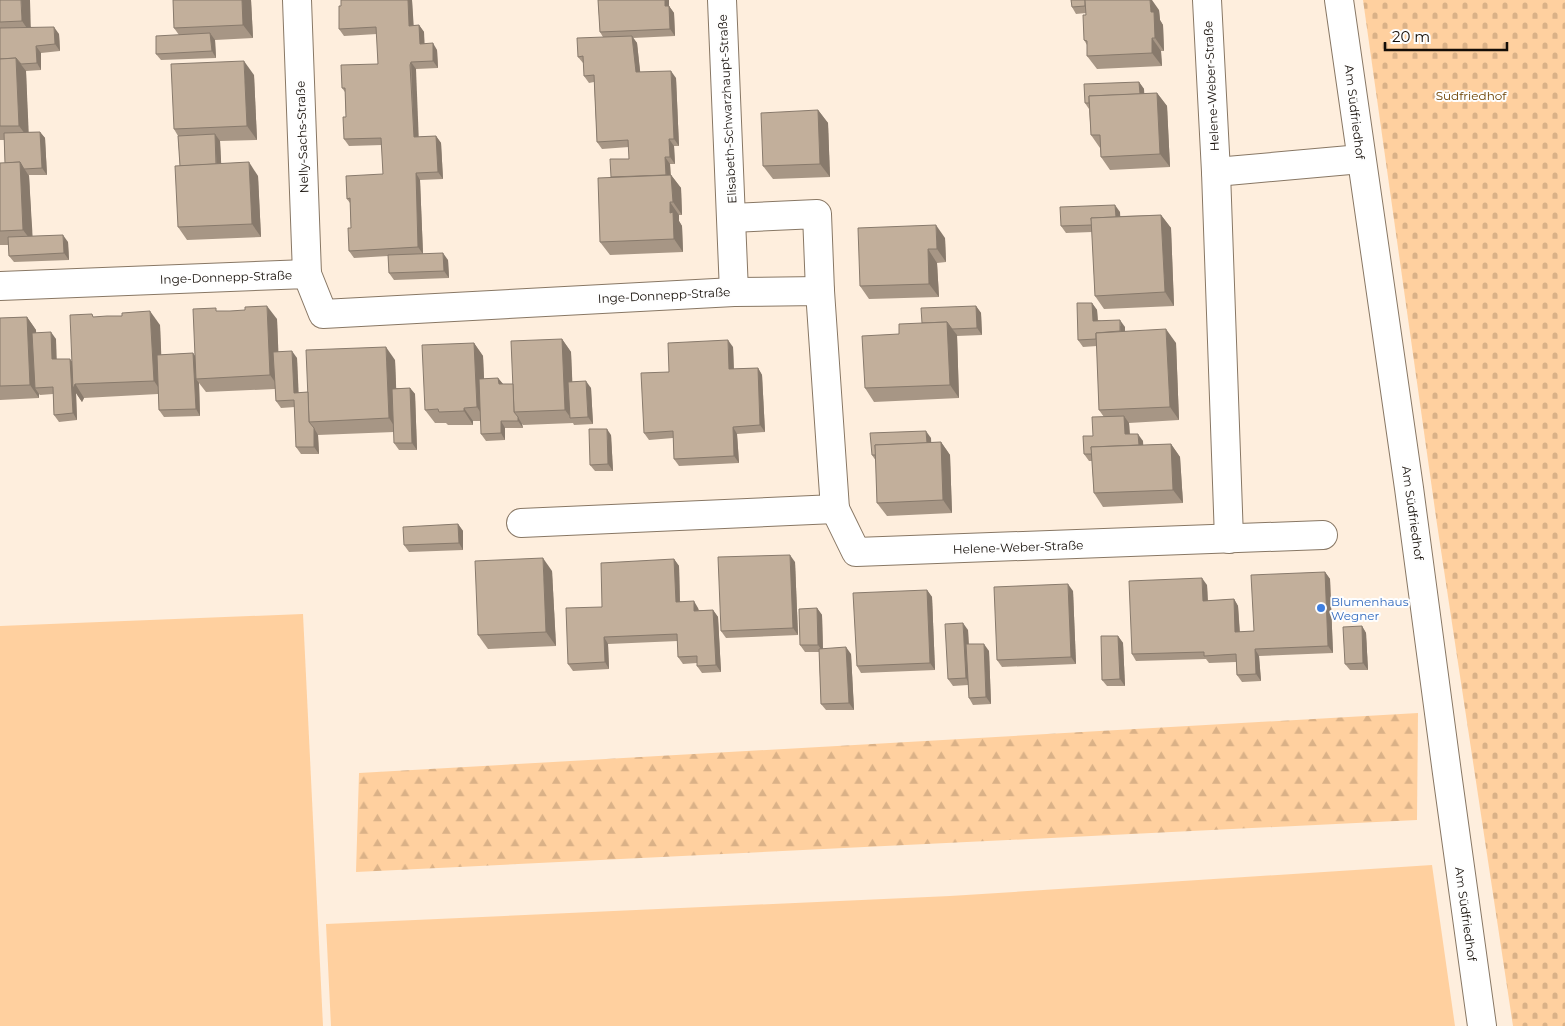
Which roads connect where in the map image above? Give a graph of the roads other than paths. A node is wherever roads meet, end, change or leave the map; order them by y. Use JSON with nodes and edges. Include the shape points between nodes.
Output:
{"nodes":[{"id":1,"x":297,"y":0,"type":"edge"},
{"id":2,"x":722,"y":0,"type":"edge"},
{"id":3,"x":1207,"y":0,"type":"edge"},
{"id":4,"x":1339,"y":0,"type":"edge"},
{"id":5,"x":1361,"y":158,"type":"junction"},
{"id":6,"x":1216,"y":172,"type":"junction"},
{"id":7,"x":732,"y":218,"type":"junction"},
{"id":8,"x":307,"y":274,"type":"junction"},
{"id":9,"x":0,"y":286,"type":"edge"},
{"id":10,"x":820,"y":291,"type":"junction"},
{"id":11,"x":734,"y":292,"type":"junction"},
{"id":12,"x":835,"y":509,"type":"junction"},
{"id":13,"x":520,"y":523,"type":"dead end"},
{"id":14,"x":1323,"y":535,"type":"dead end"},
{"id":15,"x":1229,"y":539,"type":"junction"},
{"id":16,"x":1482,"y":1026,"type":"edge"}],
"edges":[{"from":1,"to":8,"type":"street","name":"Nelly-Sachs-Straße"},
{"from":2,"to":7,"type":"street","name":"Elisabeth-Schwarzhaupt-Straße"},
{"from":3,"to":6,"type":"street","name":"Helene-Weber-Straße"},
{"from":4,"to":5,"type":"street","name":"Am Südfriedhof"},
{"from":5,"to":6,"type":"street"},
{"from":5,"to":16,"type":"street","name":"Am Südfriedhof","via":[[1412,505]]},
{"from":6,"to":15,"type":"street","name":"Helene-Weber-Straße"},
{"from":7,"to":10,"type":"street","name":"Elisabeth-Schwarzhaupt-Straße","via":[[816,214]]},
{"from":7,"to":11,"type":"street","name":"Elisabeth-Schwarzhaupt-Straße"},
{"from":8,"to":9,"type":"street","name":"Inge-Donnepp-Straße"},
{"from":8,"to":11,"type":"street","name":"Inge-Donnepp-Straße","via":[[323,314]]},
{"from":10,"to":11,"type":"street","name":"Inge-Donnepp-Straße"},
{"from":10,"to":12,"type":"street"},
{"from":12,"to":13,"type":"street"},
{"from":12,"to":15,"type":"street","name":"Helene-Weber-Straße","via":[[856,552]]},
{"from":14,"to":15,"type":"street","name":"Helene-Weber-Straße"}]}
